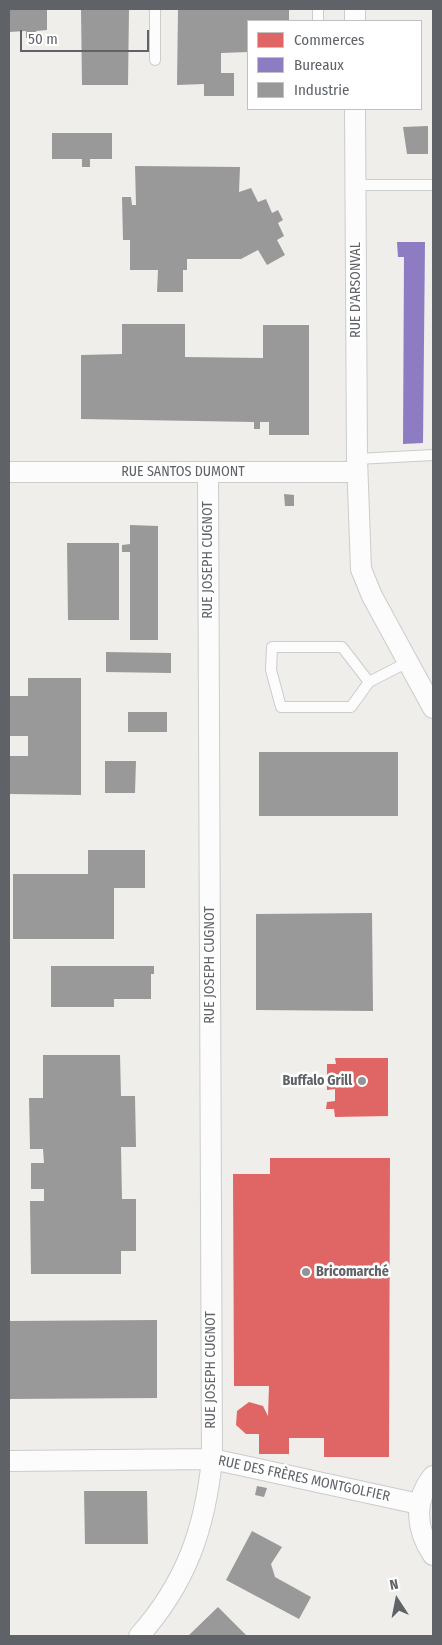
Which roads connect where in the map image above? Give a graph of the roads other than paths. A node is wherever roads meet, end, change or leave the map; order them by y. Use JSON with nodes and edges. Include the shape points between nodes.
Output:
{"nodes":[{"id":1,"x":155,"y":9,"type":"edge"},
{"id":2,"x":155,"y":60,"type":"dead end"},
{"id":3,"x":355,"y":110,"type":"edge"},
{"id":4,"x":356,"y":185,"type":"junction"},
{"id":5,"x":433,"y":185,"type":"edge"},
{"id":6,"x":433,"y":455,"type":"edge"},
{"id":7,"x":357,"y":465,"type":"junction"},
{"id":8,"x":9,"y":472,"type":"edge"},
{"id":9,"x":208,"y":472,"type":"junction"},
{"id":10,"x":408,"y":662,"type":"junction"},
{"id":11,"x":369,"y":682,"type":"junction"},
{"id":12,"x":433,"y":708,"type":"edge"},
{"id":13,"x":212,"y":1459,"type":"junction"},
{"id":14,"x":9,"y":1461,"type":"edge"},
{"id":15,"x":433,"y":1476,"type":"edge"},
{"id":16,"x":419,"y":1504,"type":"junction"},
{"id":17,"x":433,"y":1555,"type":"edge"},
{"id":18,"x":139,"y":1636,"type":"edge"}],
"edges":[{"from":1,"to":2,"type":"lane"},
{"from":3,"to":4,"type":"street","name":"RUE D'ARSONVAL"},
{"from":4,"to":5,"type":"lane"},
{"from":4,"to":7,"type":"street","name":"RUE D'ARSONVAL"},
{"from":6,"to":7,"type":"lane"},
{"from":7,"to":9,"type":"street","name":"RUE SANTOS DUMONT"},
{"from":7,"to":10,"type":"street","name":"RUE D'ARSONVAL","via":[[362,569],[372,596]]},
{"from":8,"to":9,"type":"street","name":"RUE SANTOS DUMONT"},
{"from":9,"to":13,"type":"street","name":"RUE JOSEPH CUGNOT"},
{"from":10,"to":11,"type":"lane"},
{"from":10,"to":12,"type":"street","name":"RUE D'ARSONVAL"},
{"from":11,"to":11,"type":"lane","via":[[342,648],[272,647],[272,670],[281,707],[352,707]]},
{"from":13,"to":14,"type":"street","name":"RUE DES FRÈRES MONTGOLFIER"},
{"from":13,"to":16,"type":"street","name":"RUE DES FRÈRES MONTGOLFIER"},
{"from":13,"to":18,"type":"street","name":"RUE JOSEPH CUGNOT","via":[[200,1531],[183,1574],[159,1613]]},
{"from":15,"to":16,"type":"street"},
{"from":16,"to":17,"type":"street","via":[[418,1523]]}]}
